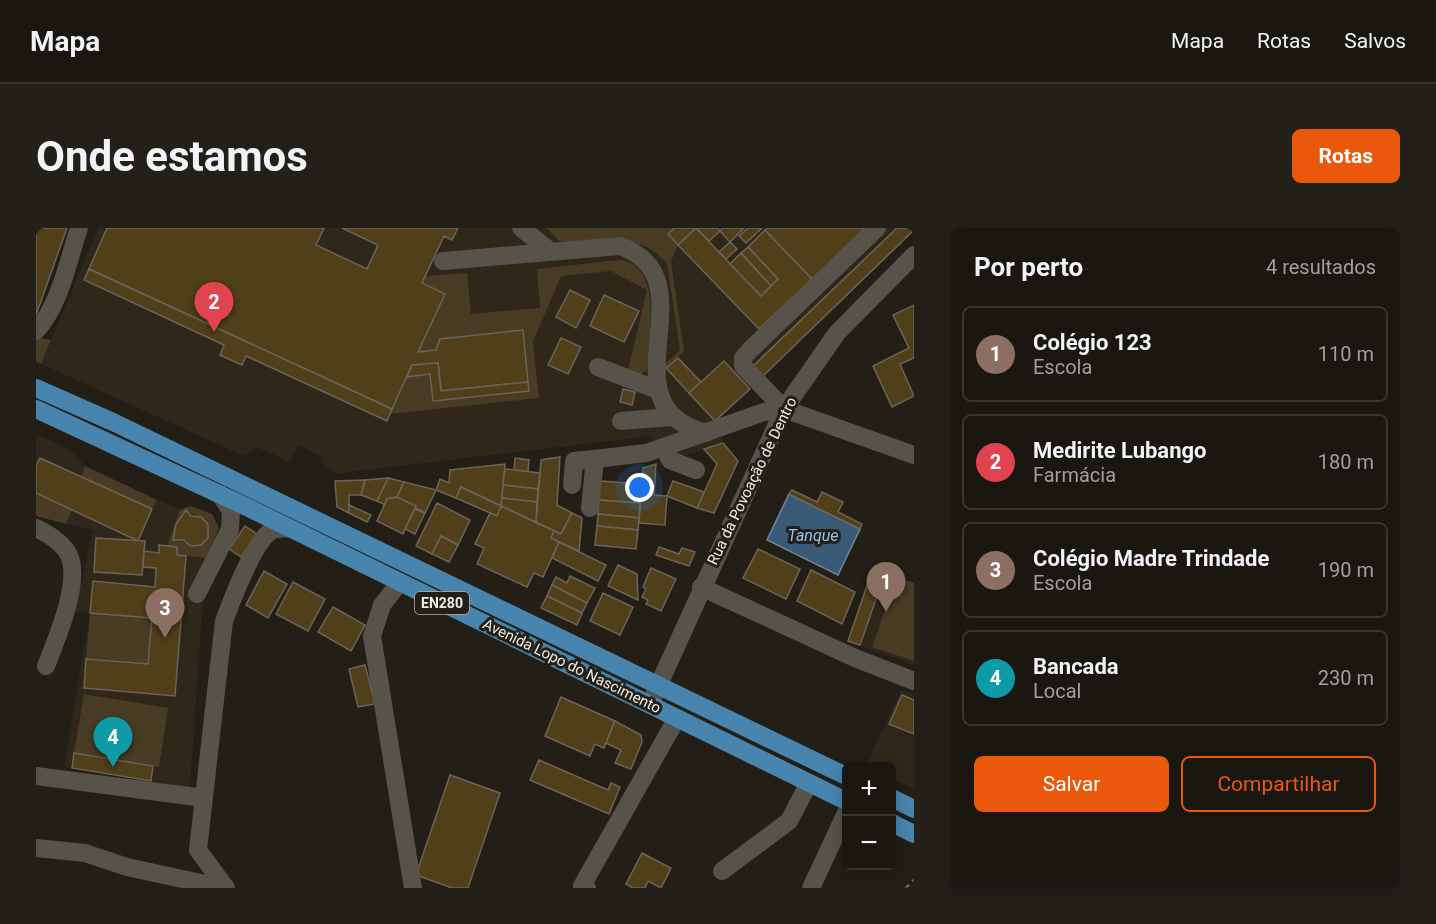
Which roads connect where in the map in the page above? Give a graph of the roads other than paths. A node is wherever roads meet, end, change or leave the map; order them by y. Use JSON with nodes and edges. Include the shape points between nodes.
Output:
{"nodes":[{"id":1,"x":79,"y":228,"type":"edge"},
{"id":2,"x":878,"y":228,"type":"edge"},
{"id":3,"x":526,"y":230,"type":"edge"},
{"id":4,"x":550,"y":251,"type":"junction"},
{"id":5,"x":443,"y":261,"type":"dead end"},
{"id":6,"x":912,"y":261,"type":"edge"},
{"id":7,"x":36,"y":331,"type":"edge"},
{"id":8,"x":598,"y":367,"type":"dead end"},
{"id":9,"x":36,"y":388,"type":"edge"},
{"id":10,"x":657,"y":390,"type":"junction"},
{"id":11,"x":36,"y":409,"type":"edge"},
{"id":12,"x":784,"y":409,"type":"junction"},
{"id":13,"x":671,"y":417,"type":"junction"},
{"id":14,"x":621,"y":421,"type":"dead end"},
{"id":15,"x":706,"y":433,"type":"junction"},
{"id":16,"x":664,"y":447,"type":"junction"},
{"id":17,"x":914,"y":455,"type":"edge"},
{"id":18,"x":595,"y":459,"type":"junction"},
{"id":19,"x":696,"y":470,"type":"dead end"},
{"id":20,"x":572,"y":486,"type":"dead end"},
{"id":21,"x":220,"y":494,"type":"junction"},
{"id":22,"x":590,"y":508,"type":"dead end"},
{"id":23,"x":36,"y":528,"type":"edge"},
{"id":24,"x":289,"y":528,"type":"junction"},
{"id":25,"x":209,"y":571,"type":"junction"},
{"id":26,"x":400,"y":582,"type":"junction"},
{"id":27,"x":237,"y":585,"type":"junction"},
{"id":28,"x":701,"y":587,"type":"junction"},
{"id":29,"x":197,"y":594,"type":"dead end"},
{"id":30,"x":46,"y":666,"type":"dead end"},
{"id":31,"x":914,"y":681,"type":"edge"},
{"id":32,"x":660,"y":684,"type":"junction"},
{"id":33,"x":650,"y":704,"type":"junction"},
{"id":34,"x":677,"y":718,"type":"junction"},
{"id":35,"x":842,"y":774,"type":"edge"},
{"id":36,"x":36,"y":776,"type":"edge"},
{"id":37,"x":809,"y":783,"type":"junction"},
{"id":38,"x":204,"y":798,"type":"junction"},
{"id":39,"x":842,"y":799,"type":"edge"},
{"id":40,"x":896,"y":800,"type":"edge"},
{"id":41,"x":914,"y":809,"type":"edge"},
{"id":42,"x":845,"y":816,"type":"edge"},
{"id":43,"x":896,"y":825,"type":"edge"},
{"id":44,"x":914,"y":834,"type":"edge"},
{"id":45,"x":36,"y":848,"type":"edge"},
{"id":46,"x":722,"y":871,"type":"dead end"},
{"id":47,"x":583,"y":887,"type":"edge"},
{"id":48,"x":225,"y":888,"type":"edge"},
{"id":49,"x":413,"y":888,"type":"edge"},
{"id":50,"x":811,"y":888,"type":"edge"}],
"edges":[{"from":1,"to":7,"type":"street","via":[[53,303],[45,322]]},
{"from":2,"to":12,"type":"street","via":[[743,358],[743,366]]},
{"from":3,"to":4,"type":"street"},
{"from":4,"to":5,"type":"street"},
{"from":4,"to":10,"type":"street","via":[[620,246],[637,252],[652,267],[659,287]]},
{"from":6,"to":12,"type":"street","name":"Rua da Povoação de Dentro","via":[[837,333]]},
{"from":8,"to":10,"type":"street"},
{"from":9,"to":32,"type":"main road","name":"Avenida Lopo do Nascimento","number":"EN280"},
{"from":10,"to":13,"type":"street"},
{"from":11,"to":21,"type":"main road","name":"Avenida Lopo do Nascimento","number":"EN280"},
{"from":12,"to":15,"type":"street","via":[[764,412]]},
{"from":12,"to":17,"type":"street"},
{"from":12,"to":28,"type":"street","name":"Rua da Povoação de Dentro"},
{"from":13,"to":14,"type":"street"},
{"from":13,"to":15,"type":"street"},
{"from":15,"to":16,"type":"street"},
{"from":16,"to":18,"type":"street"},
{"from":16,"to":19,"type":"street","via":[[670,460]]},
{"from":18,"to":20,"type":"street","via":[[574,461]]},
{"from":18,"to":22,"type":"street"},
{"from":21,"to":24,"type":"main road","name":"Avenida Lopo do Nascimento","number":"EN280"},
{"from":21,"to":25,"type":"street","via":[[231,511],[230,529]]},
{"from":23,"to":30,"type":"street","via":[[67,551],[72,569],[68,610]]},
{"from":24,"to":26,"type":"main road","name":"Avenida Lopo do Nascimento","number":"EN280"},
{"from":24,"to":27,"type":"street","via":[[273,529],[265,536]]},
{"from":25,"to":27,"type":"street"},
{"from":25,"to":29,"type":"street"},
{"from":26,"to":33,"type":"main road","name":"Avenida Lopo do Nascimento","number":"EN280"},
{"from":26,"to":49,"type":"street","via":[[382,604],[372,636]]},
{"from":27,"to":38,"type":"street","via":[[224,621]]},
{"from":28,"to":31,"type":"street"},
{"from":28,"to":32,"type":"street","name":"Rua da Povoação de Dentro"},
{"from":32,"to":33,"type":"street","name":"Rua da Povoação de Dentro"},
{"from":32,"to":35,"type":"main road","name":"Avenida Lopo do Nascimento","number":"EN280"},
{"from":33,"to":34,"type":"main road","name":"Avenida Lopo do Nascimento","number":"EN280"},
{"from":34,"to":37,"type":"main road","name":"Avenida Lopo do Nascimento","number":"EN280"},
{"from":34,"to":47,"type":"street"},
{"from":36,"to":38,"type":"street"},
{"from":37,"to":39,"type":"main road","name":"Avenida Lopo do Nascimento","number":"EN280"},
{"from":37,"to":46,"type":"street","via":[[789,821]]},
{"from":38,"to":48,"type":"street","via":[[198,850]]},
{"from":40,"to":41,"type":"main road"},
{"from":42,"to":50,"type":"street"},
{"from":43,"to":44,"type":"main road"},
{"from":45,"to":48,"type":"street","via":[[85,853],[128,867]]}]}
